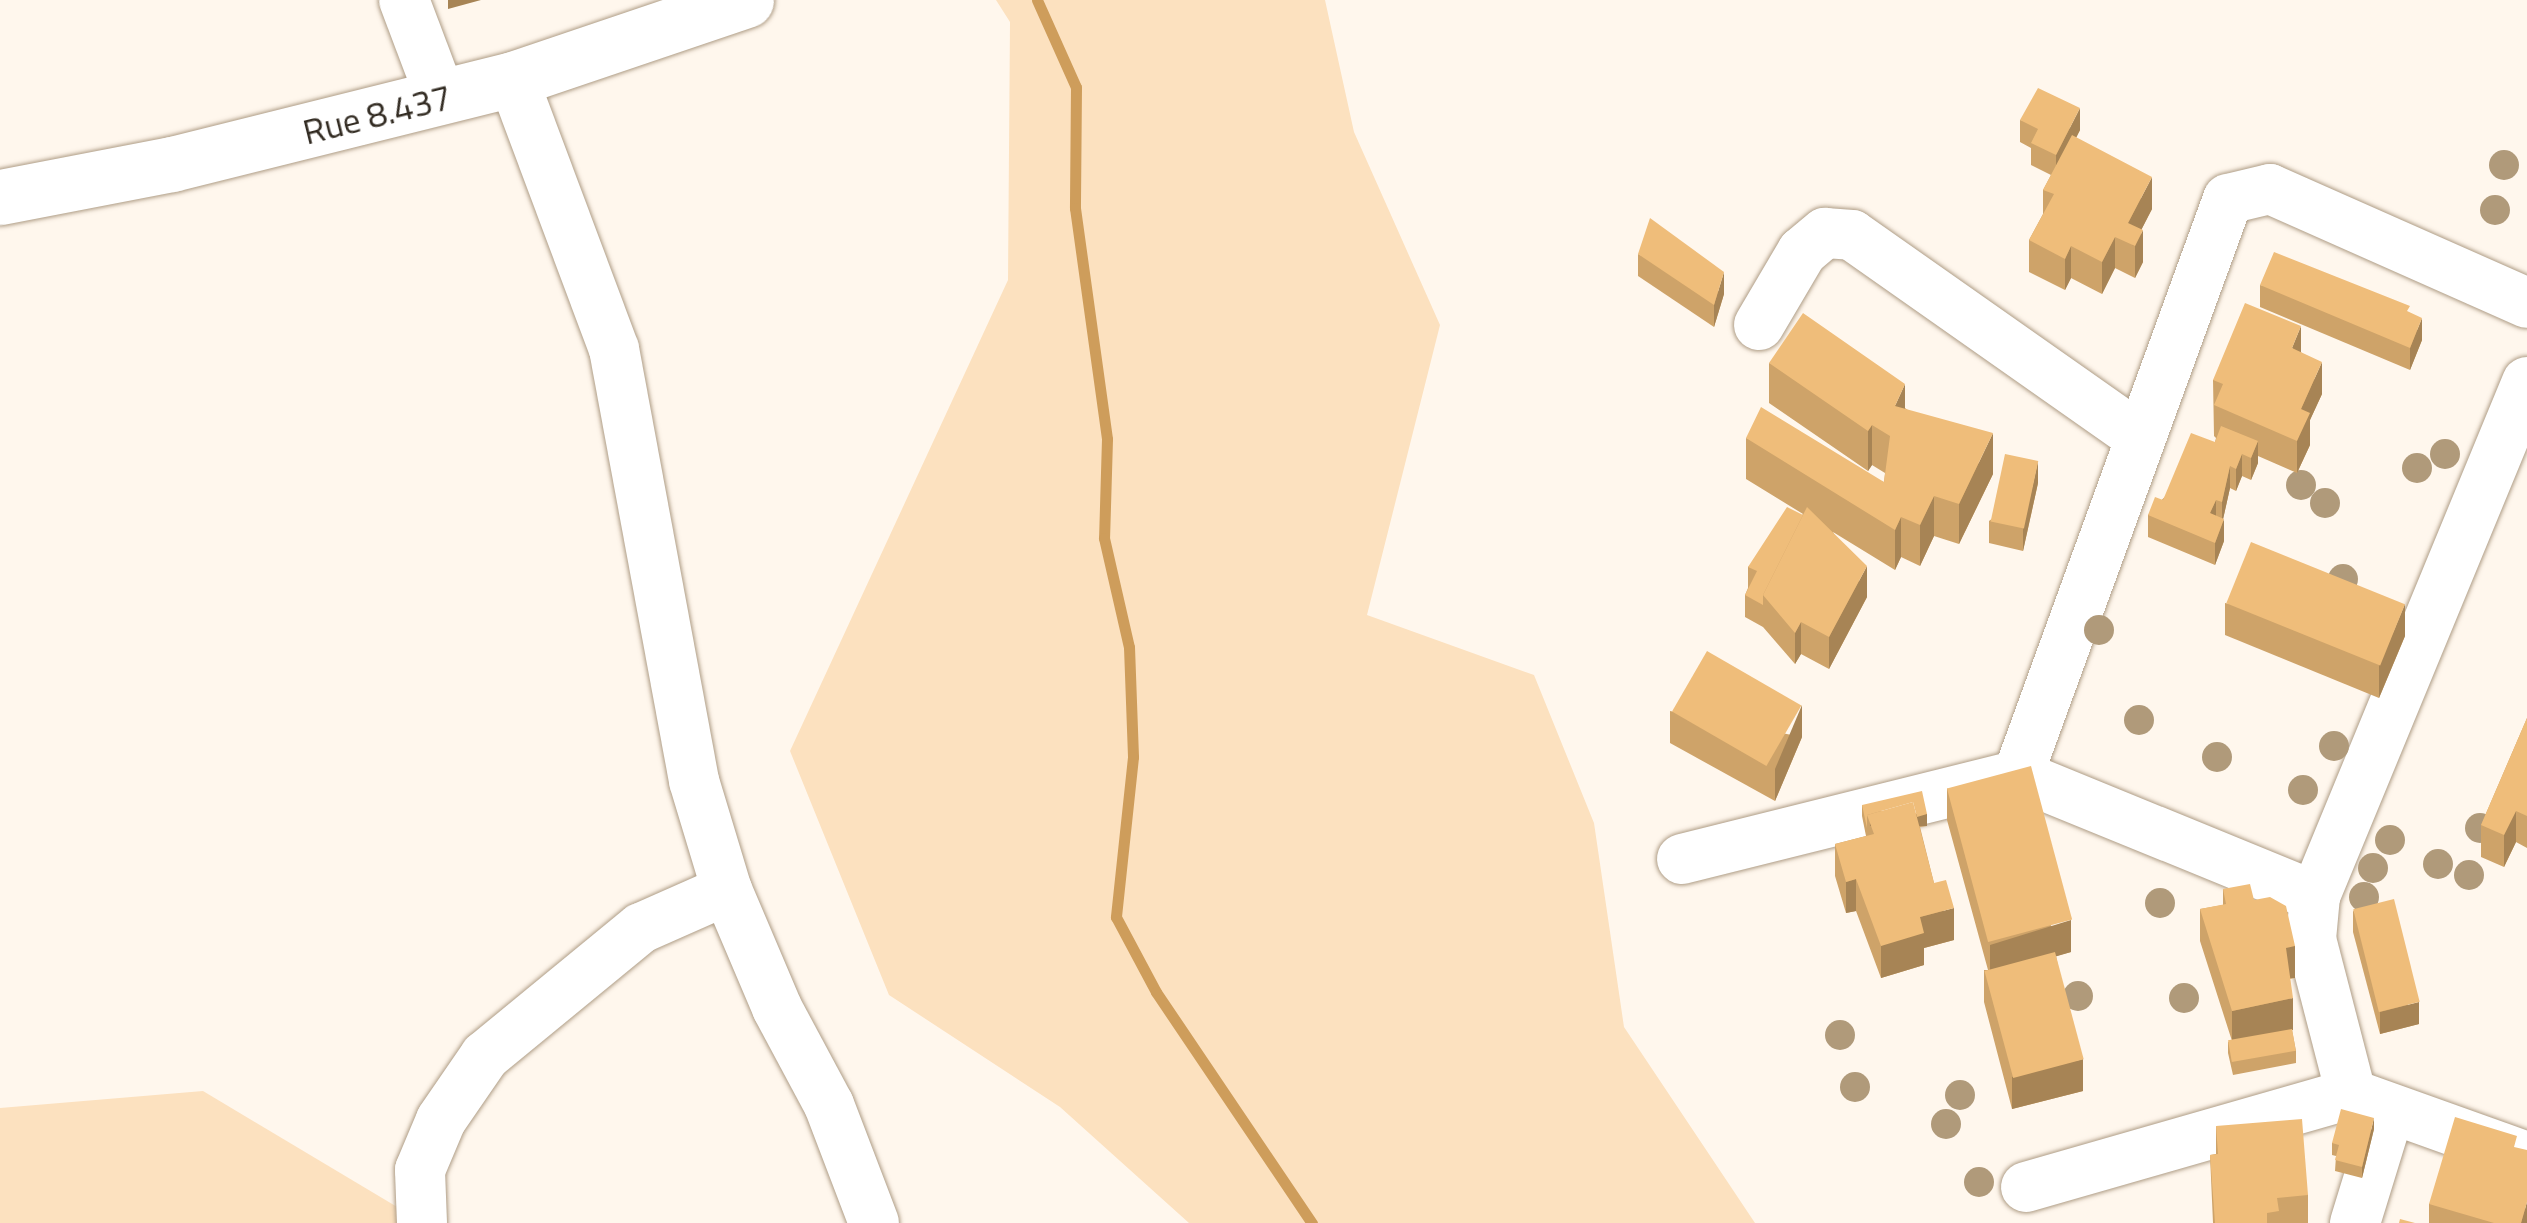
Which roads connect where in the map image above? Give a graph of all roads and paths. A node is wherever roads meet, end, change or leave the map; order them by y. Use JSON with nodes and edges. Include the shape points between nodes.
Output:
{"nodes":[{"id":1,"x":404,"y":0,"type":"edge"},
{"id":2,"x":746,"y":0,"type":"edge"},
{"id":3,"x":513,"y":79,"type":"junction"},
{"id":4,"x":441,"y":98,"type":"junction"},
{"id":5,"x":0,"y":196,"type":"edge"},
{"id":6,"x":2527,"y":303,"type":"edge"},
{"id":7,"x":1759,"y":325,"type":"dead end"},
{"id":8,"x":2527,"y":382,"type":"edge"},
{"id":9,"x":2138,"y":436,"type":"junction"},
{"id":10,"x":2018,"y":774,"type":"junction"},
{"id":11,"x":1682,"y":860,"type":"dead end"},
{"id":12,"x":727,"y":890,"type":"junction"},
{"id":13,"x":2315,"y":896,"type":"junction"},
{"id":14,"x":2371,"y":1102,"type":"junction"},
{"id":15,"x":2527,"y":1156,"type":"edge"},
{"id":16,"x":2026,"y":1187,"type":"dead end"},
{"id":17,"x":422,"y":1223,"type":"edge"},
{"id":18,"x":874,"y":1223,"type":"edge"},
{"id":19,"x":2355,"y":1223,"type":"edge"}],
"edges":[{"from":1,"to":4,"type":"street"},
{"from":2,"to":3,"type":"main road","name":"Rue 8.437"},
{"from":3,"to":4,"type":"main road","name":"Rue 8.437"},
{"from":3,"to":12,"type":"street","via":[[614,349],[694,781]]},
{"from":4,"to":5,"type":"main road","name":"Rue 8.437","via":[[172,164]]},
{"from":6,"to":9,"type":"street","via":[[2270,190],[2248,190],[2228,199]]},
{"from":7,"to":9,"type":"street","via":[[1802,252],[1825,232],[1852,236]]},
{"from":8,"to":13,"type":"street"},
{"from":9,"to":10,"type":"street"},
{"from":10,"to":11,"type":"street"},
{"from":10,"to":13,"type":"street"},
{"from":12,"to":17,"type":"street","via":[[641,928],[485,1056],[441,1120],[420,1170]]},
{"from":12,"to":18,"type":"street","via":[[829,1104]]},
{"from":13,"to":14,"type":"street","via":[[2311,939]]},
{"from":14,"to":15,"type":"street"},
{"from":14,"to":16,"type":"street"},
{"from":14,"to":19,"type":"street"}]}
